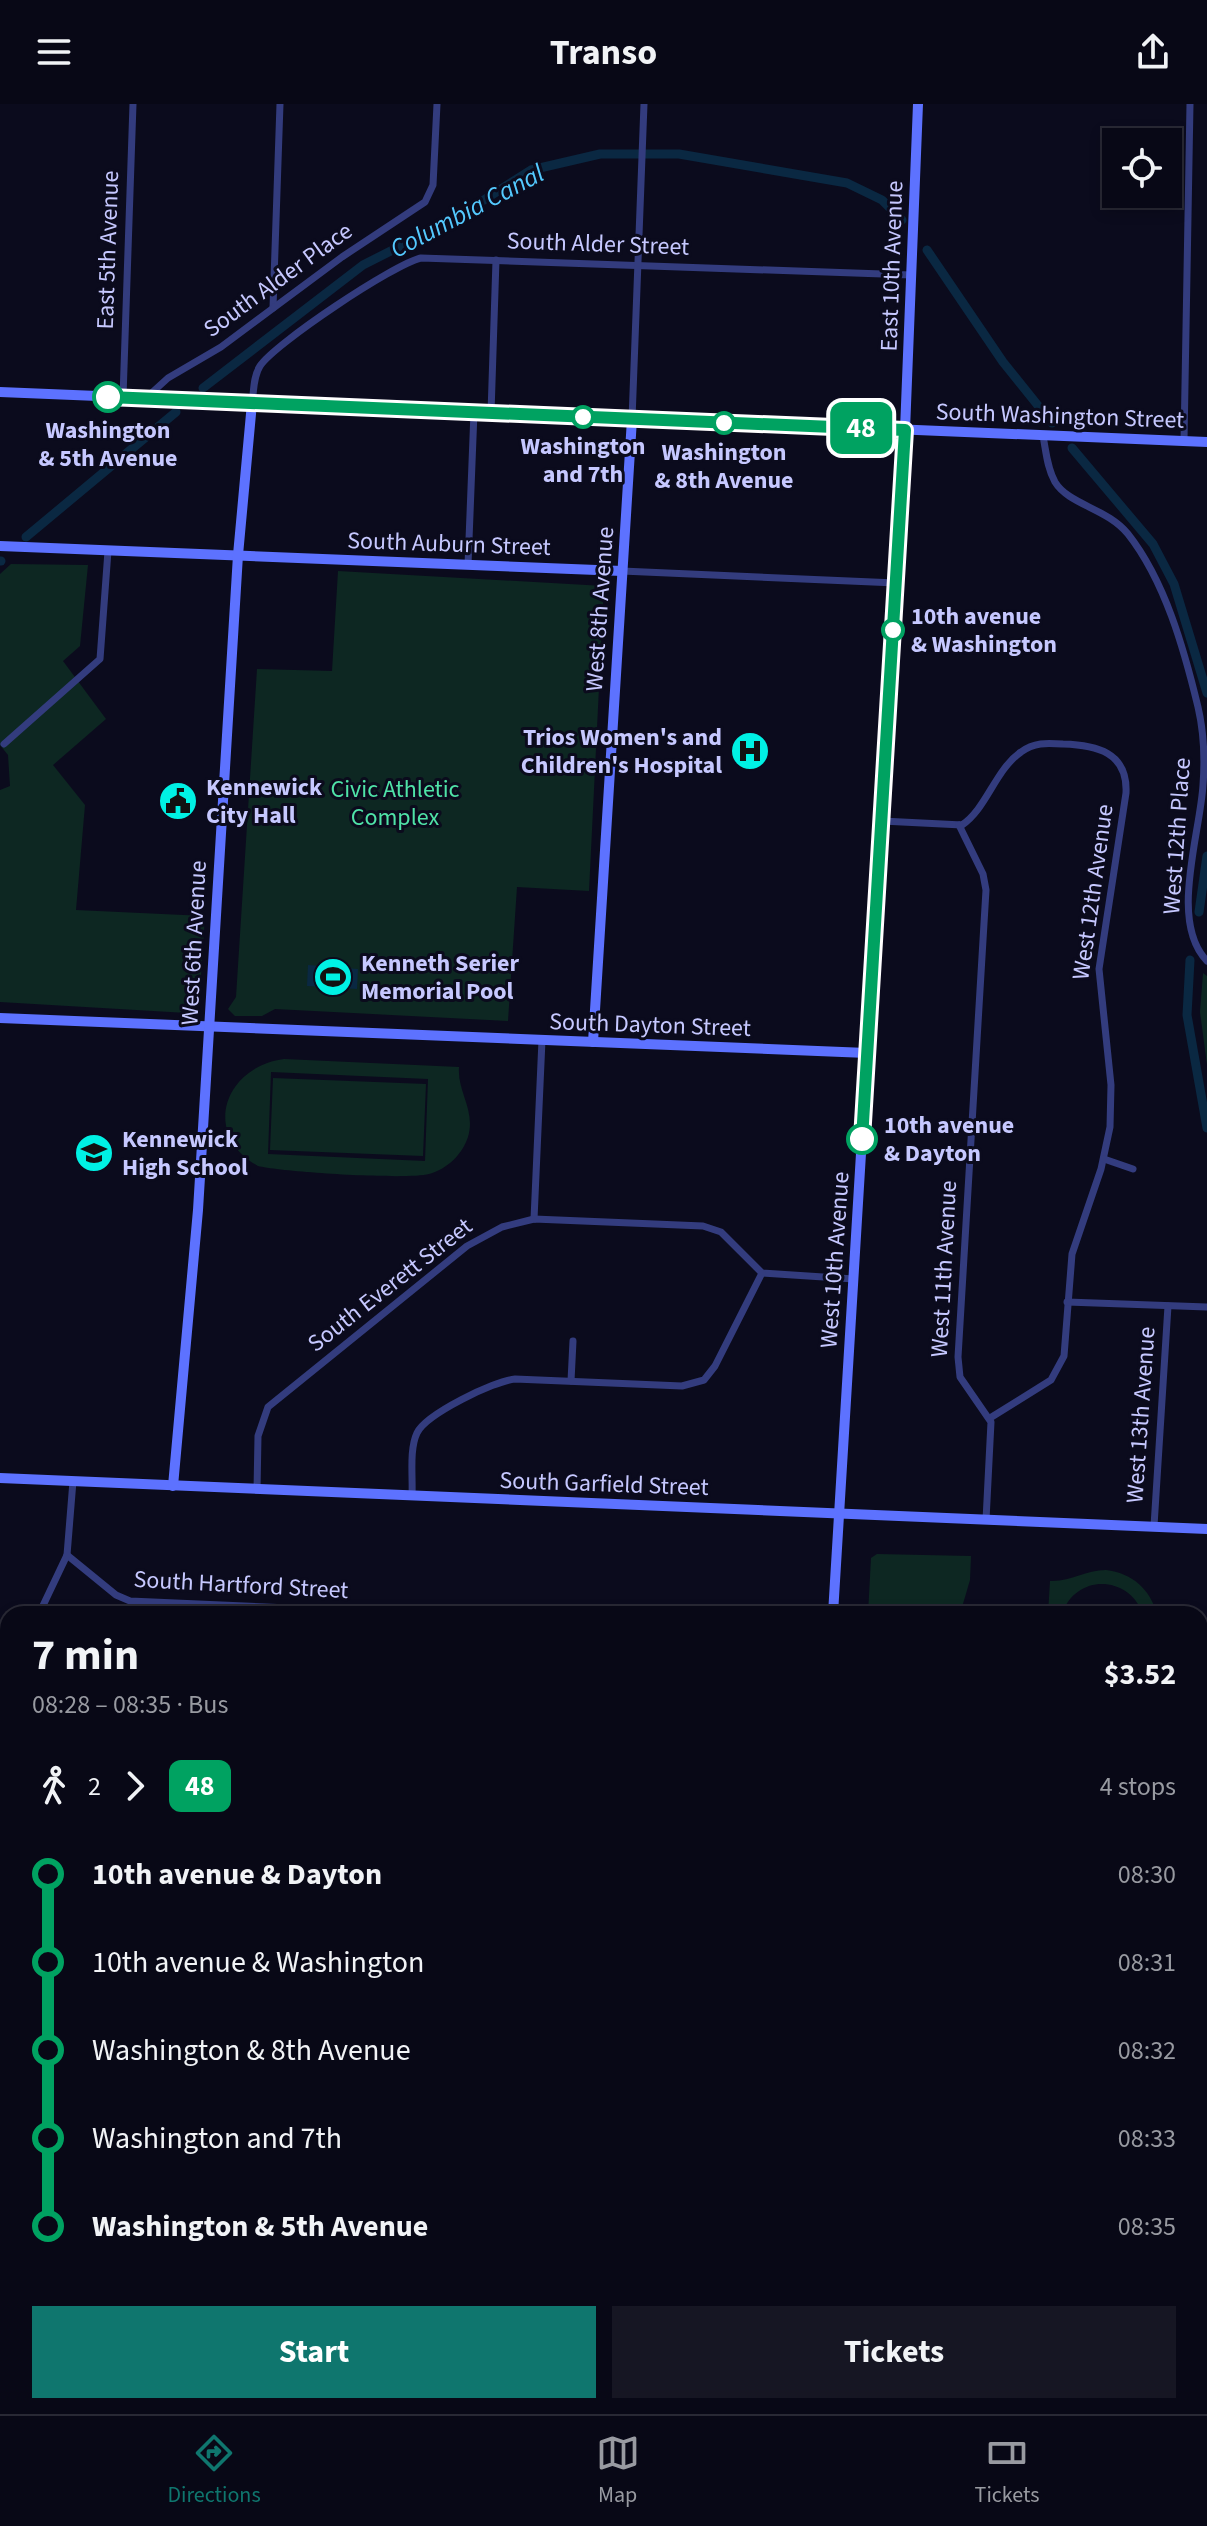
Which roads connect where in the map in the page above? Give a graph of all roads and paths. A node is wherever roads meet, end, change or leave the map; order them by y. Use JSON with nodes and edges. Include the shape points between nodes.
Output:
{"nodes":[{"id":1,"x":133,"y":104,"type":"edge"},
{"id":2,"x":280,"y":104,"type":"edge"},
{"id":3,"x":437,"y":104,"type":"edge"},
{"id":4,"x":644,"y":104,"type":"edge"},
{"id":5,"x":918,"y":104,"type":"edge"},
{"id":6,"x":1190,"y":104,"type":"edge"},
{"id":7,"x":496,"y":260,"type":"junction"},
{"id":8,"x":638,"y":265,"type":"junction"},
{"id":9,"x":911,"y":275,"type":"junction"},
{"id":10,"x":273,"y":308,"type":"junction"},
{"id":11,"x":0,"y":392,"type":"edge"},
{"id":12,"x":123,"y":397,"type":"junction"},
{"id":13,"x":146,"y":399,"type":"junction"},
{"id":14,"x":252,"y":403,"type":"junction"},
{"id":15,"x":474,"y":412,"type":"junction"},
{"id":16,"x":491,"y":413,"type":"junction"},
{"id":17,"x":632,"y":419,"type":"junction"},
{"id":18,"x":905,"y":430,"type":"junction"},
{"id":19,"x":1043,"y":436,"type":"junction"},
{"id":20,"x":1184,"y":441,"type":"junction"},
{"id":21,"x":1207,"y":442,"type":"edge"},
{"id":22,"x":0,"y":546,"type":"edge"},
{"id":23,"x":108,"y":551,"type":"junction"},
{"id":24,"x":238,"y":555,"type":"junction"},
{"id":25,"x":468,"y":565,"type":"junction"},
{"id":26,"x":622,"y":571,"type":"junction"},
{"id":27,"x":896,"y":583,"type":"junction"},
{"id":28,"x":4,"y":744,"type":"dead end"},
{"id":29,"x":882,"y":821,"type":"junction"},
{"id":30,"x":959,"y":825,"type":"junction"},
{"id":31,"x":1204,"y":959,"type":"edge"},
{"id":32,"x":0,"y":1018,"type":"edge"},
{"id":33,"x":209,"y":1026,"type":"junction"},
{"id":34,"x":542,"y":1040,"type":"junction"},
{"id":35,"x":593,"y":1042,"type":"junction"},
{"id":36,"x":867,"y":1053,"type":"junction"},
{"id":37,"x":1104,"y":1159,"type":"junction"},
{"id":38,"x":1133,"y":1169,"type":"dead end"},
{"id":39,"x":534,"y":1219,"type":"junction"},
{"id":40,"x":762,"y":1273,"type":"junction"},
{"id":41,"x":854,"y":1279,"type":"junction"},
{"id":42,"x":1067,"y":1302,"type":"junction"},
{"id":43,"x":1168,"y":1306,"type":"junction"},
{"id":44,"x":1207,"y":1307,"type":"edge"},
{"id":45,"x":573,"y":1341,"type":"dead end"},
{"id":46,"x":571,"y":1381,"type":"junction"},
{"id":47,"x":990,"y":1418,"type":"junction"},
{"id":48,"x":0,"y":1478,"type":"edge"},
{"id":49,"x":73,"y":1481,"type":"junction"},
{"id":50,"x":173,"y":1486,"type":"junction"},
{"id":51,"x":257,"y":1490,"type":"junction"},
{"id":52,"x":412,"y":1496,"type":"junction"},
{"id":53,"x":839,"y":1513,"type":"junction"},
{"id":54,"x":986,"y":1520,"type":"junction"},
{"id":55,"x":1154,"y":1526,"type":"junction"},
{"id":56,"x":1207,"y":1529,"type":"edge"},
{"id":57,"x":67,"y":1555,"type":"junction"},
{"id":58,"x":43,"y":1606,"type":"edge"},
{"id":59,"x":245,"y":1606,"type":"edge"},
{"id":60,"x":833,"y":1606,"type":"edge"}],
"edges":[{"from":1,"to":12,"type":"street","name":"East 5th Avenue"},
{"from":2,"to":10,"type":"street"},
{"from":3,"to":10,"type":"street","name":"South Alder Place","via":[[431,193],[425,202]]},
{"from":4,"to":8,"type":"street"},
{"from":5,"to":9,"type":"street","name":"East 10th Avenue"},
{"from":6,"to":20,"type":"street"},
{"from":7,"to":8,"type":"street","name":"South Alder Street"},
{"from":7,"to":14,"type":"street","name":"South Alder Street","via":[[421,258],[382,275],[265,360],[257,372]]},
{"from":7,"to":16,"type":"street"},
{"from":8,"to":9,"type":"street","name":"South Alder Street"},
{"from":8,"to":17,"type":"street"},
{"from":9,"to":18,"type":"street","name":"East 10th Avenue"},
{"from":10,"to":13,"type":"street","name":"South Alder Place","via":[[168,378]]},
{"from":11,"to":12,"type":"street","name":"South Washington Street"},
{"from":12,"to":13,"type":"street","name":"South Washington Street"},
{"from":13,"to":14,"type":"street","name":"South Washington Street"},
{"from":14,"to":15,"type":"street","name":"South Washington Street"},
{"from":14,"to":24,"type":"street","name":"West 6th Avenue"},
{"from":15,"to":16,"type":"street","name":"South Washington Street"},
{"from":15,"to":25,"type":"street"},
{"from":16,"to":17,"type":"street","name":"South Washington Street"},
{"from":17,"to":18,"type":"street","name":"South Washington Street"},
{"from":17,"to":26,"type":"street","name":"West 8th Avenue"},
{"from":18,"to":19,"type":"street","name":"South Washington Street"},
{"from":18,"to":27,"type":"street","name":"West 10th Avenue"},
{"from":19,"to":20,"type":"street","name":"South Washington Street"},
{"from":19,"to":31,"type":"street","name":"West 12th Place","via":[[1059,488],[1115,519],[1145,560],[1191,681],[1203,735],[1204,771],[1188,910],[1191,935]]},
{"from":20,"to":21,"type":"street","name":"South Washington Street"},
{"from":22,"to":23,"type":"street","name":"South Auburn Street"},
{"from":23,"to":24,"type":"street","name":"South Auburn Street"},
{"from":23,"to":28,"type":"street","via":[[100,659]]},
{"from":24,"to":25,"type":"street","name":"South Auburn Street"},
{"from":24,"to":33,"type":"street","name":"West 6th Avenue"},
{"from":25,"to":26,"type":"street","name":"South Auburn Street"},
{"from":26,"to":27,"type":"street","name":"South Auburn Street"},
{"from":26,"to":35,"type":"street","name":"West 8th Avenue"},
{"from":27,"to":29,"type":"street","name":"West 10th Avenue"},
{"from":29,"to":30,"type":"street"},
{"from":29,"to":36,"type":"street","name":"West 10th Avenue"},
{"from":30,"to":37,"type":"street","name":"West 12th Avenue","via":[[968,821],[1017,755],[1030,746],[1087,745],[1118,761],[1126,776],[1098,984],[1111,1085]]},
{"from":30,"to":47,"type":"street","name":"West 11th Avenue","via":[[986,890],[958,1365],[964,1384]]},
{"from":32,"to":33,"type":"street","name":"South Dayton Street"},
{"from":33,"to":34,"type":"street","name":"South Dayton Street"},
{"from":33,"to":50,"type":"street","name":"West 6th Avenue"},
{"from":34,"to":35,"type":"street","name":"South Dayton Street"},
{"from":34,"to":39,"type":"street"},
{"from":35,"to":36,"type":"street","name":"South Dayton Street"},
{"from":36,"to":41,"type":"street","name":"West 10th Avenue"},
{"from":37,"to":38,"type":"street"},
{"from":37,"to":42,"type":"street","name":"West 12th Avenue","via":[[1072,1254]]},
{"from":39,"to":40,"type":"street","name":"South Everett Street","via":[[703,1226],[721,1232]]},
{"from":39,"to":51,"type":"street","name":"South Everett Street","via":[[502,1227],[467,1246],[276,1399],[260,1425]]},
{"from":40,"to":41,"type":"street"},
{"from":40,"to":46,"type":"street","via":[[704,1380],[682,1386]]},
{"from":41,"to":53,"type":"street","name":"West 10th Avenue"},
{"from":42,"to":43,"type":"street"},
{"from":42,"to":47,"type":"street","name":"West 12th Avenue","via":[[1064,1356],[1055,1375]]},
{"from":43,"to":44,"type":"street"},
{"from":43,"to":55,"type":"street","name":"West 13th Avenue"},
{"from":45,"to":46,"type":"street"},
{"from":46,"to":52,"type":"street","via":[[505,1380],[423,1423],[414,1442]]},
{"from":47,"to":54,"type":"street"},
{"from":48,"to":49,"type":"street","name":"South Garfield Street"},
{"from":49,"to":50,"type":"street","name":"South Garfield Street"},
{"from":49,"to":57,"type":"street"},
{"from":50,"to":51,"type":"street","name":"South Garfield Street"},
{"from":51,"to":52,"type":"street","name":"South Garfield Street"},
{"from":52,"to":53,"type":"street","name":"South Garfield Street"},
{"from":53,"to":54,"type":"street","name":"South Garfield Street"},
{"from":53,"to":60,"type":"street","name":"West 10th Avenue"},
{"from":54,"to":55,"type":"street","name":"South Garfield Street"},
{"from":55,"to":56,"type":"street","name":"South Garfield Street"},
{"from":57,"to":58,"type":"street"},
{"from":57,"to":59,"type":"street","name":"South Hartford Street","via":[[130,1601]]}]}
